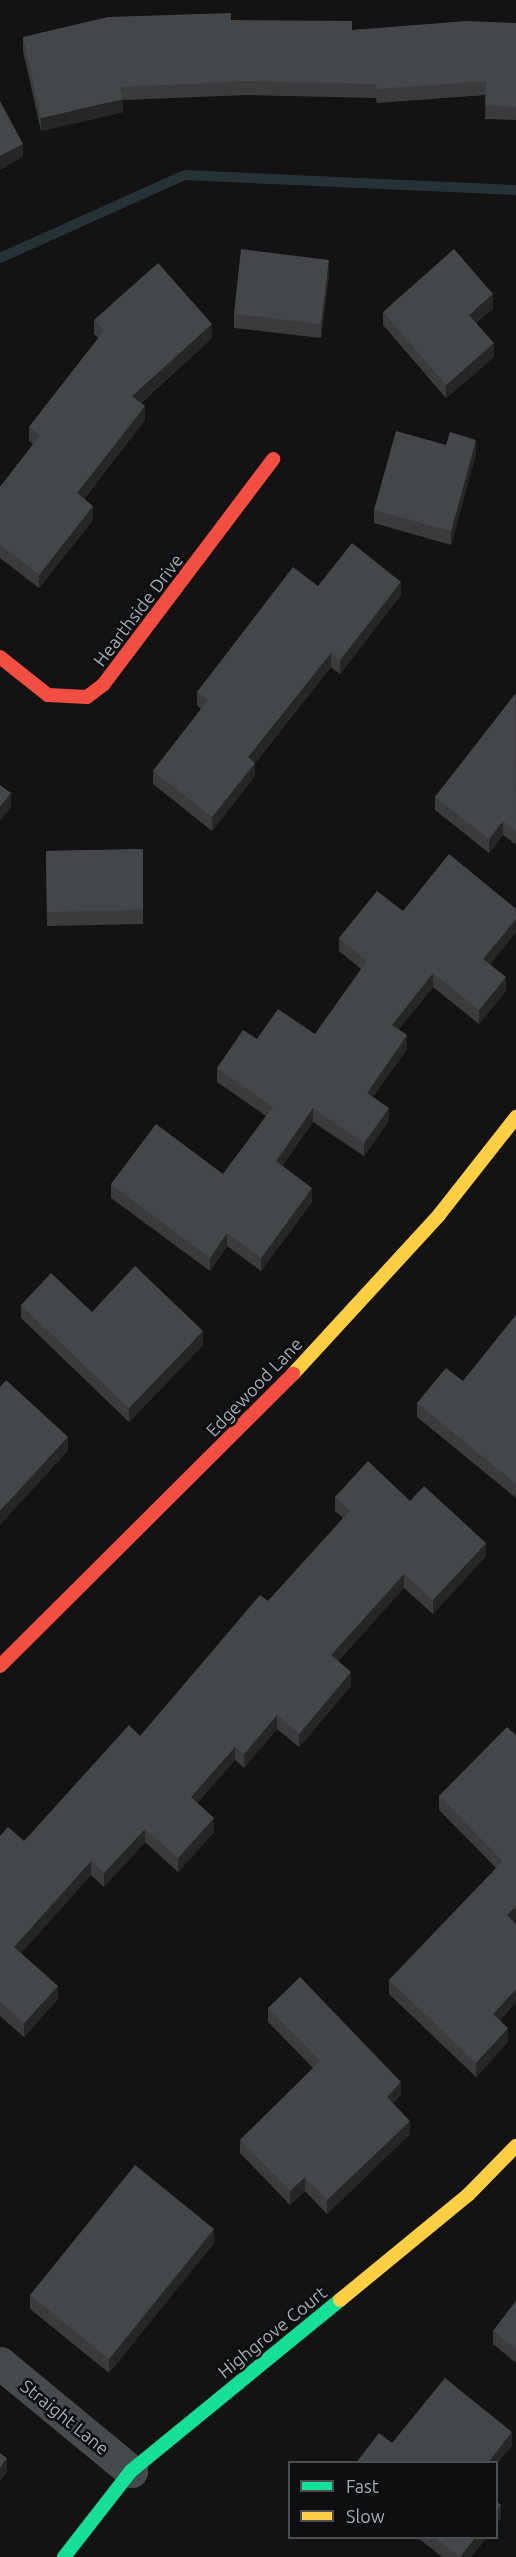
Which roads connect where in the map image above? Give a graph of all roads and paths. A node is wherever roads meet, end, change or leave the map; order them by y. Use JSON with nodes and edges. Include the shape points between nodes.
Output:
{"nodes":[{"id":1,"x":273,"y":459,"type":"dead end"},
{"id":2,"x":0,"y":657,"type":"edge"},
{"id":3,"x":516,"y":1117,"type":"edge"},
{"id":4,"x":0,"y":1666,"type":"edge"},
{"id":5,"x":516,"y":2146,"type":"edge"},
{"id":6,"x":0,"y":2363,"type":"edge"},
{"id":7,"x":131,"y":2471,"type":"junction"},
{"id":8,"x":64,"y":2557,"type":"edge"}],
"edges":[{"from":1,"to":2,"type":"street","name":"Hearthside Drive","via":[[103,686],[87,697],[48,695]]},
{"from":3,"to":4,"type":"street","name":"Edgewood Lane","via":[[439,1215],[276,1392]]},
{"from":5,"to":7,"type":"street","name":"Highgrove Court","via":[[468,2195]]},
{"from":6,"to":7,"type":"street","name":"Straight Lane"},
{"from":7,"to":8,"type":"street","name":"Highgrove Court"}]}
